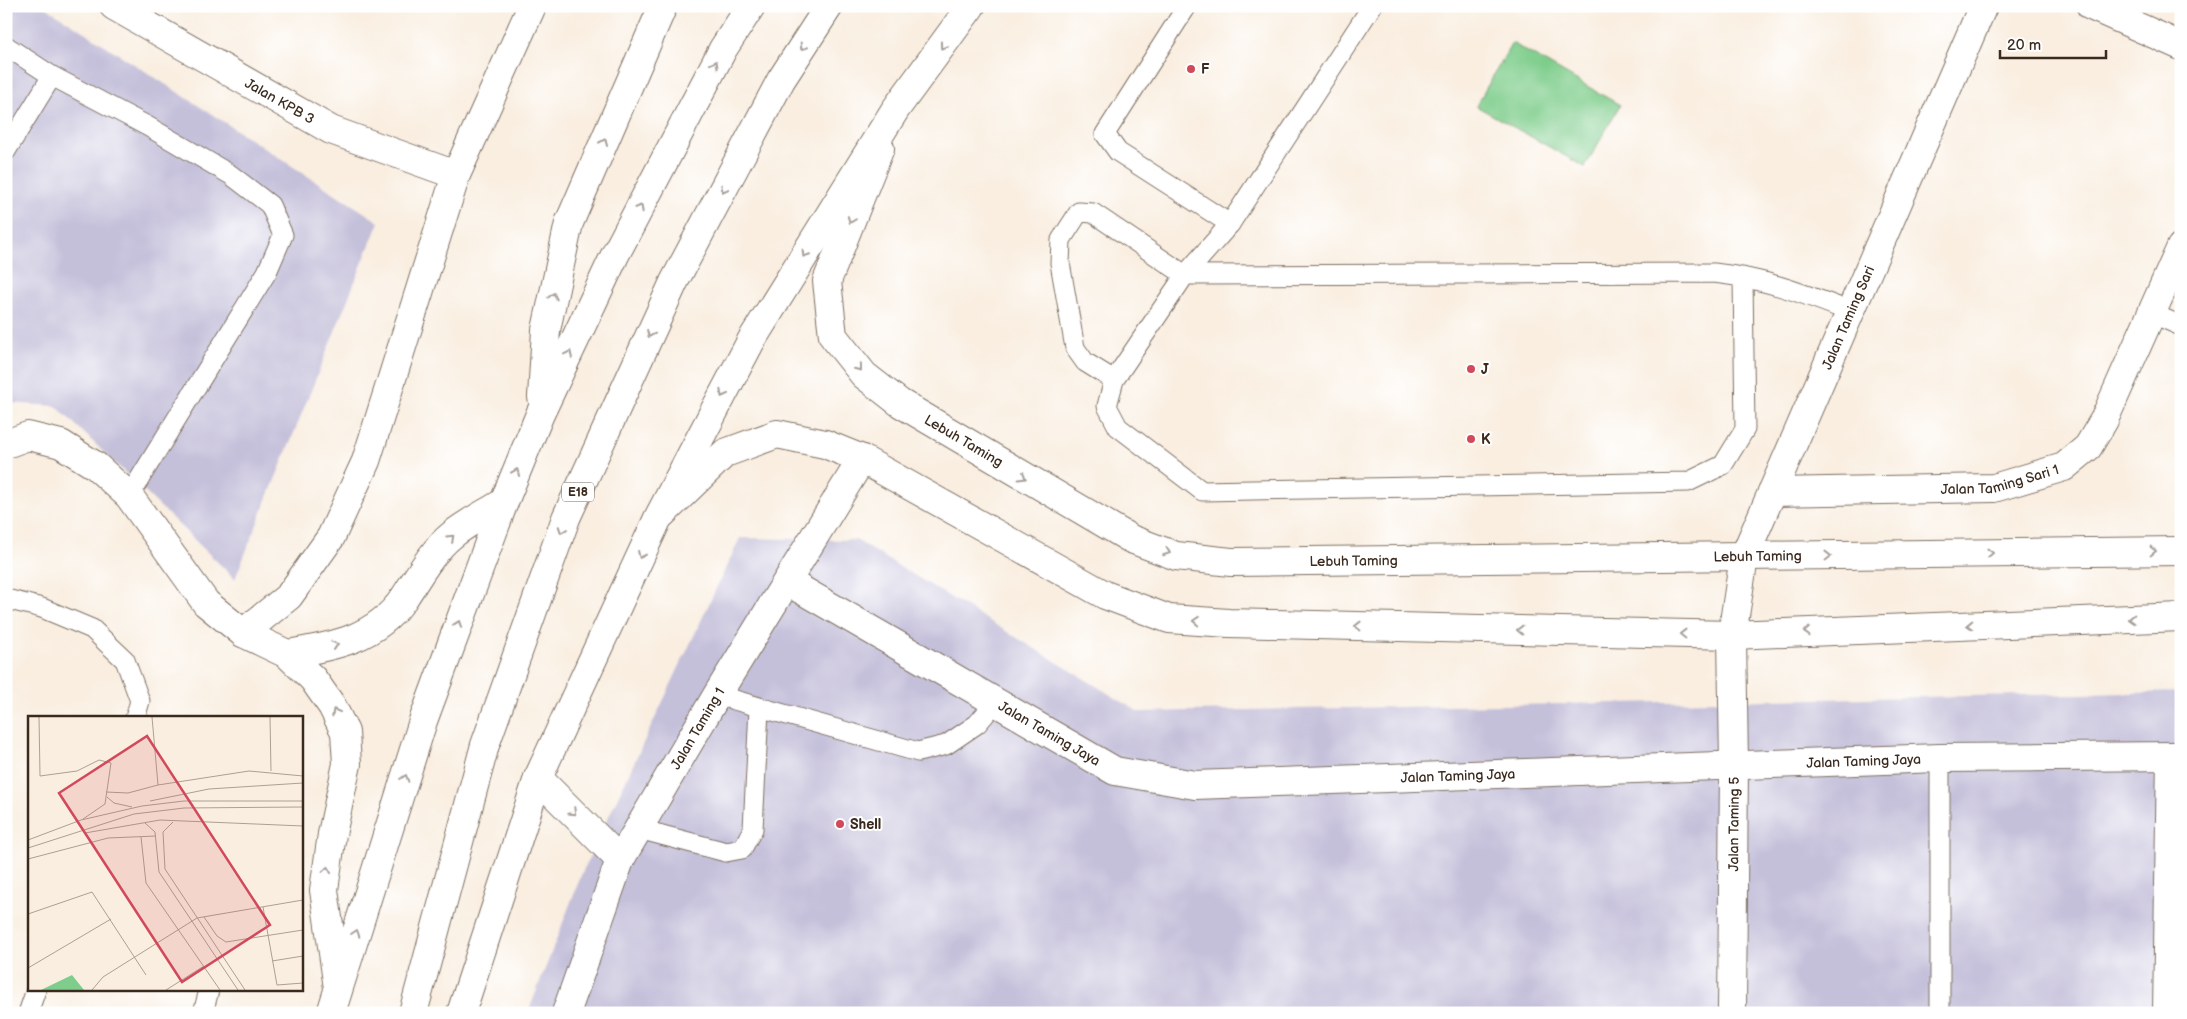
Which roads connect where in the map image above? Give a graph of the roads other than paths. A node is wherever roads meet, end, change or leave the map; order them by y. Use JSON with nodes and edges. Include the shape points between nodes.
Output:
{"nodes":[{"id":1,"x":114,"y":6,"type":"edge"},
{"id":2,"x":532,"y":6,"type":"edge"},
{"id":3,"x":663,"y":6,"type":"edge"},
{"id":4,"x":751,"y":6,"type":"edge"},
{"id":5,"x":829,"y":6,"type":"edge"},
{"id":6,"x":971,"y":6,"type":"edge"},
{"id":7,"x":1187,"y":6,"type":"edge"},
{"id":8,"x":1372,"y":6,"type":"edge"},
{"id":9,"x":1983,"y":6,"type":"edge"},
{"id":10,"x":2091,"y":6,"type":"edge"},
{"id":11,"x":6,"y":46,"type":"edge"},
{"id":12,"x":2181,"y":46,"type":"edge"},
{"id":13,"x":52,"y":76,"type":"junction"},
{"id":14,"x":896,"y":110,"type":"junction"},
{"id":15,"x":6,"y":151,"type":"edge"},
{"id":16,"x":456,"y":175,"type":"junction"},
{"id":17,"x":1230,"y":224,"type":"junction"},
{"id":18,"x":2181,"y":247,"type":"edge"},
{"id":19,"x":1185,"y":275,"type":"junction"},
{"id":20,"x":1743,"y":277,"type":"junction"},
{"id":21,"x":1851,"y":312,"type":"junction"},
{"id":22,"x":2152,"y":313,"type":"junction"},
{"id":23,"x":2181,"y":326,"type":"edge"},
{"id":24,"x":1114,"y":380,"type":"junction"},
{"id":25,"x":540,"y":414,"type":"junction"},
{"id":26,"x":6,"y":444,"type":"edge"},
{"id":27,"x":862,"y":459,"type":"junction"},
{"id":28,"x":1772,"y":492,"type":"junction"},
{"id":29,"x":129,"y":496,"type":"junction"},
{"id":30,"x":504,"y":502,"type":"junction"},
{"id":31,"x":658,"y":518,"type":"junction"},
{"id":32,"x":2181,"y":550,"type":"edge"},
{"id":33,"x":1744,"y":557,"type":"junction"},
{"id":34,"x":788,"y":582,"type":"junction"},
{"id":35,"x":6,"y":599,"type":"edge"},
{"id":36,"x":2181,"y":617,"type":"edge"},
{"id":37,"x":243,"y":633,"type":"junction"},
{"id":38,"x":1732,"y":635,"type":"junction"},
{"id":39,"x":287,"y":654,"type":"junction"},
{"id":40,"x":717,"y":695,"type":"junction"},
{"id":41,"x":995,"y":703,"type":"junction"},
{"id":42,"x":759,"y":709,"type":"junction"},
{"id":43,"x":136,"y":716,"type":"edge"},
{"id":44,"x":2176,"y":756,"type":"edge"},
{"id":45,"x":1940,"y":758,"type":"junction"},
{"id":46,"x":1734,"y":765,"type":"junction"},
{"id":47,"x":538,"y":778,"type":"junction"},
{"id":48,"x":639,"y":829,"type":"junction"},
{"id":49,"x":620,"y":860,"type":"junction"},
{"id":50,"x":35,"y":992,"type":"edge"},
{"id":51,"x":208,"y":992,"type":"edge"},
{"id":52,"x":335,"y":1000,"type":"edge"},
{"id":53,"x":28,"y":1013,"type":"edge"},
{"id":54,"x":203,"y":1013,"type":"edge"},
{"id":55,"x":413,"y":1013,"type":"edge"},
{"id":56,"x":461,"y":1013,"type":"edge"},
{"id":57,"x":566,"y":1013,"type":"edge"},
{"id":58,"x":1732,"y":1013,"type":"edge"},
{"id":59,"x":1940,"y":1013,"type":"edge"},
{"id":60,"x":2167,"y":1013,"type":"edge"}],
"edges":[{"from":1,"to":16,"type":"main road","name":"Jalan KPB 3","via":[[331,130]]},
{"from":2,"to":16,"type":"main road"},
{"from":25,"to":3,"type":"main road","one_way":true,"via":[[546,330],[569,222]]},
{"from":25,"to":4,"type":"main road","one_way":true,"via":[[620,246],[723,50]]},
{"from":5,"to":55,"type":"main road","number":"E18","one_way":true,"via":[[781,80],[674,282],[566,518],[485,745]]},
{"from":6,"to":14,"type":"main road","one_way":true},
{"from":7,"to":17,"type":"lane","via":[[1106,134],[1118,152]]},
{"from":8,"to":17,"type":"lane"},
{"from":9,"to":21,"type":"main road","name":"Jalan Taming Sari"},
{"from":10,"to":12,"type":"main road"},
{"from":11,"to":13,"type":"lane"},
{"from":13,"to":15,"type":"lane"},
{"from":13,"to":29,"type":"lane","via":[[231,175],[270,205],[283,235],[267,272]]},
{"from":14,"to":31,"type":"main road","one_way":true,"via":[[751,341]]},
{"from":14,"to":33,"type":"main road","name":"Lebuh Taming","one_way":true,"via":[[827,281],[833,336],[864,375],[900,403],[1131,539],[1176,556],[1231,562]]},
{"from":16,"to":37,"type":"main road","via":[[366,461],[331,537],[289,596]]},
{"from":17,"to":19,"type":"lane"},
{"from":18,"to":22,"type":"main road","name":"Jalan Taming Sari 1"},
{"from":19,"to":20,"type":"lane","via":[[1714,274]]},
{"from":19,"to":24,"type":"lane"},
{"from":19,"to":24,"type":"lane","via":[[1093,213],[1079,212],[1061,240],[1060,263],[1075,348],[1085,362]]},
{"from":20,"to":21,"type":"lane","via":[[1779,285]]},
{"from":20,"to":24,"type":"lane","via":[[1745,429],[1723,464],[1688,482],[1202,491],[1118,427],[1107,406]]},
{"from":21,"to":28,"type":"main road","name":"Jalan Taming Sari"},
{"from":22,"to":23,"type":"lane"},
{"from":22,"to":28,"type":"main road","name":"Jalan Taming Sari 1","via":[[2104,420],[2088,447],[2064,468],[1994,488]]},
{"from":30,"to":25,"type":"main road","one_way":true},
{"from":26,"to":29,"type":"main road","via":[[28,436],[61,444],[96,466]]},
{"from":27,"to":31,"type":"main road","via":[[825,444],[777,434],[725,453]]},
{"from":27,"to":34,"type":"main road","name":"Jalan Taming 1"},
{"from":38,"to":27,"type":"main road","one_way":true,"via":[[1169,619],[1105,595]]},
{"from":28,"to":33,"type":"main road","name":"Jalan Taming Sari"},
{"from":29,"to":37,"type":"main road","via":[[206,603]]},
{"from":39,"to":30,"type":"main road","one_way":true,"via":[[334,646],[376,627],[402,601],[451,536]]},
{"from":52,"to":30,"type":"main road","one_way":true,"via":[[423,722]]},
{"from":31,"to":47,"type":"main road","one_way":true},
{"from":33,"to":32,"type":"main road","name":"Lebuh Taming","one_way":true},
{"from":33,"to":38,"type":"main road","name":"Jalan Taming Sari"},
{"from":34,"to":40,"type":"main road","name":"Jalan Taming 1"},
{"from":34,"to":41,"type":"main road","name":"Jalan Taming Jaya"},
{"from":35,"to":43,"type":"lane","via":[[42,608],[99,635],[125,660],[140,701]]},
{"from":36,"to":38,"type":"main road","one_way":true},
{"from":37,"to":39,"type":"main road"},
{"from":38,"to":46,"type":"main road","name":"Jalan Taming 5"},
{"from":52,"to":39,"type":"main road","one_way":true,"via":[[324,890],[347,764],[345,732],[313,679]]},
{"from":40,"to":42,"type":"lane"},
{"from":40,"to":48,"type":"main road","name":"Jalan Taming 1"},
{"from":41,"to":42,"type":"lane","via":[[977,724],[946,745],[918,752]]},
{"from":41,"to":46,"type":"main road","name":"Jalan Taming Jaya","via":[[1115,771],[1195,785]]},
{"from":42,"to":48,"type":"lane","via":[[753,829],[742,849],[726,852]]},
{"from":44,"to":45,"type":"main road","name":"Jalan Taming Jaya"},
{"from":44,"to":60,"type":"main road"},
{"from":45,"to":46,"type":"main road","name":"Jalan Taming Jaya"},
{"from":45,"to":59,"type":"lane"},
{"from":46,"to":58,"type":"main road","name":"Jalan Taming 5"},
{"from":47,"to":49,"type":"main road","one_way":true},
{"from":47,"to":56,"type":"main road"},
{"from":48,"to":49,"type":"main road","name":"Jalan Taming 1"},
{"from":49,"to":57,"type":"main road","name":"Jalan Taming 1"},
{"from":50,"to":53,"type":"lane"},
{"from":51,"to":54,"type":"lane"}]}
